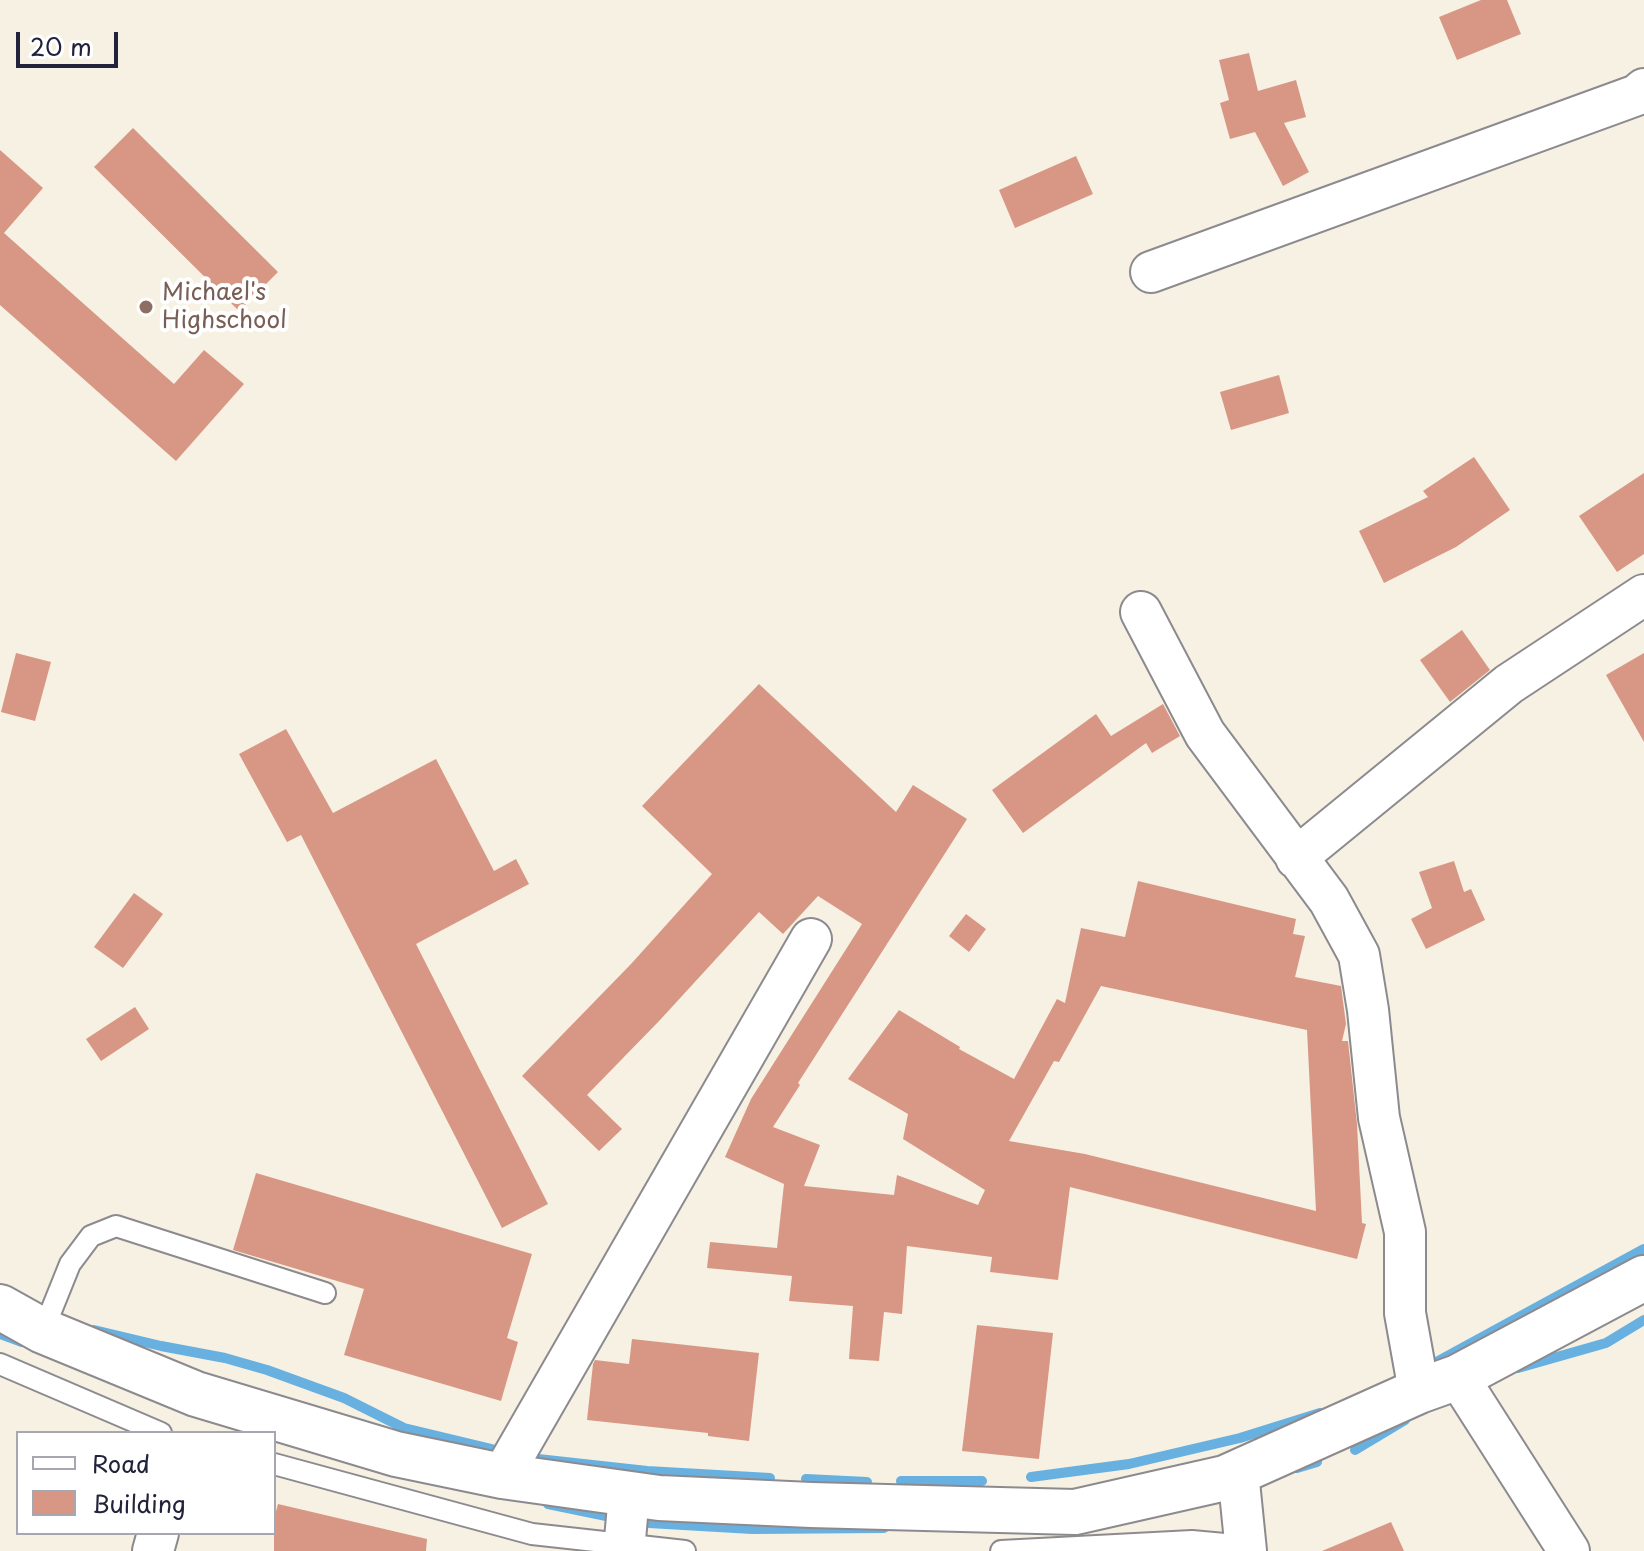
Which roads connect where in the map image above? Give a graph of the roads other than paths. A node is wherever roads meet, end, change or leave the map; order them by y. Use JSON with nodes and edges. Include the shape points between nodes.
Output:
{"nodes":[{"id":1,"x":1644,"y":89,"type":"edge"},
{"id":2,"x":1151,"y":272,"type":"dead end"},
{"id":3,"x":1644,"y":595,"type":"edge"},
{"id":4,"x":1141,"y":612,"type":"dead end"},
{"id":5,"x":1296,"y":858,"type":"junction"},
{"id":6,"x":811,"y":939,"type":"dead end"},
{"id":7,"x":1644,"y":1278,"type":"edge"},
{"id":8,"x":325,"y":1293,"type":"dead end"},
{"id":9,"x":0,"y":1307,"type":"edge"},
{"id":10,"x":43,"y":1331,"type":"junction"},
{"id":11,"x":0,"y":1364,"type":"edge"},
{"id":12,"x":1438,"y":1384,"type":"junction"},
{"id":13,"x":156,"y":1431,"type":"edge"},
{"id":14,"x":276,"y":1465,"type":"edge"},
{"id":15,"x":1238,"y":1472,"type":"junction"},
{"id":16,"x":502,"y":1476,"type":"junction"},
{"id":17,"x":629,"y":1494,"type":"junction"},
{"id":18,"x":624,"y":1549,"type":"edge"},
{"id":19,"x":1246,"y":1549,"type":"edge"},
{"id":20,"x":685,"y":1551,"type":"edge"},
{"id":21,"x":1001,"y":1551,"type":"edge"},
{"id":22,"x":1569,"y":1551,"type":"edge"}],
"edges":[{"from":1,"to":2,"type":"street"},
{"from":3,"to":5,"type":"street","via":[[1509,684]]},
{"from":4,"to":5,"type":"street","via":[[1205,734]]},
{"from":5,"to":12,"type":"street","via":[[1329,900],[1359,955],[1379,1118],[1405,1232],[1405,1313]]},
{"from":6,"to":16,"type":"street"},
{"from":7,"to":12,"type":"street"},
{"from":8,"to":10,"type":"lane","via":[[116,1226],[91,1236],[70,1264]]},
{"from":9,"to":10,"type":"street"},
{"from":10,"to":16,"type":"street","via":[[196,1394],[396,1454]]},
{"from":11,"to":13,"type":"lane"},
{"from":12,"to":15,"type":"street"},
{"from":12,"to":22,"type":"street"},
{"from":14,"to":18,"type":"lane","via":[[532,1534]]},
{"from":15,"to":17,"type":"street","via":[[1075,1512]]},
{"from":15,"to":19,"type":"street"},
{"from":16,"to":17,"type":"street"},
{"from":17,"to":18,"type":"street"},
{"from":18,"to":20,"type":"lane"},
{"from":19,"to":21,"type":"lane","via":[[1192,1541]]}]}
